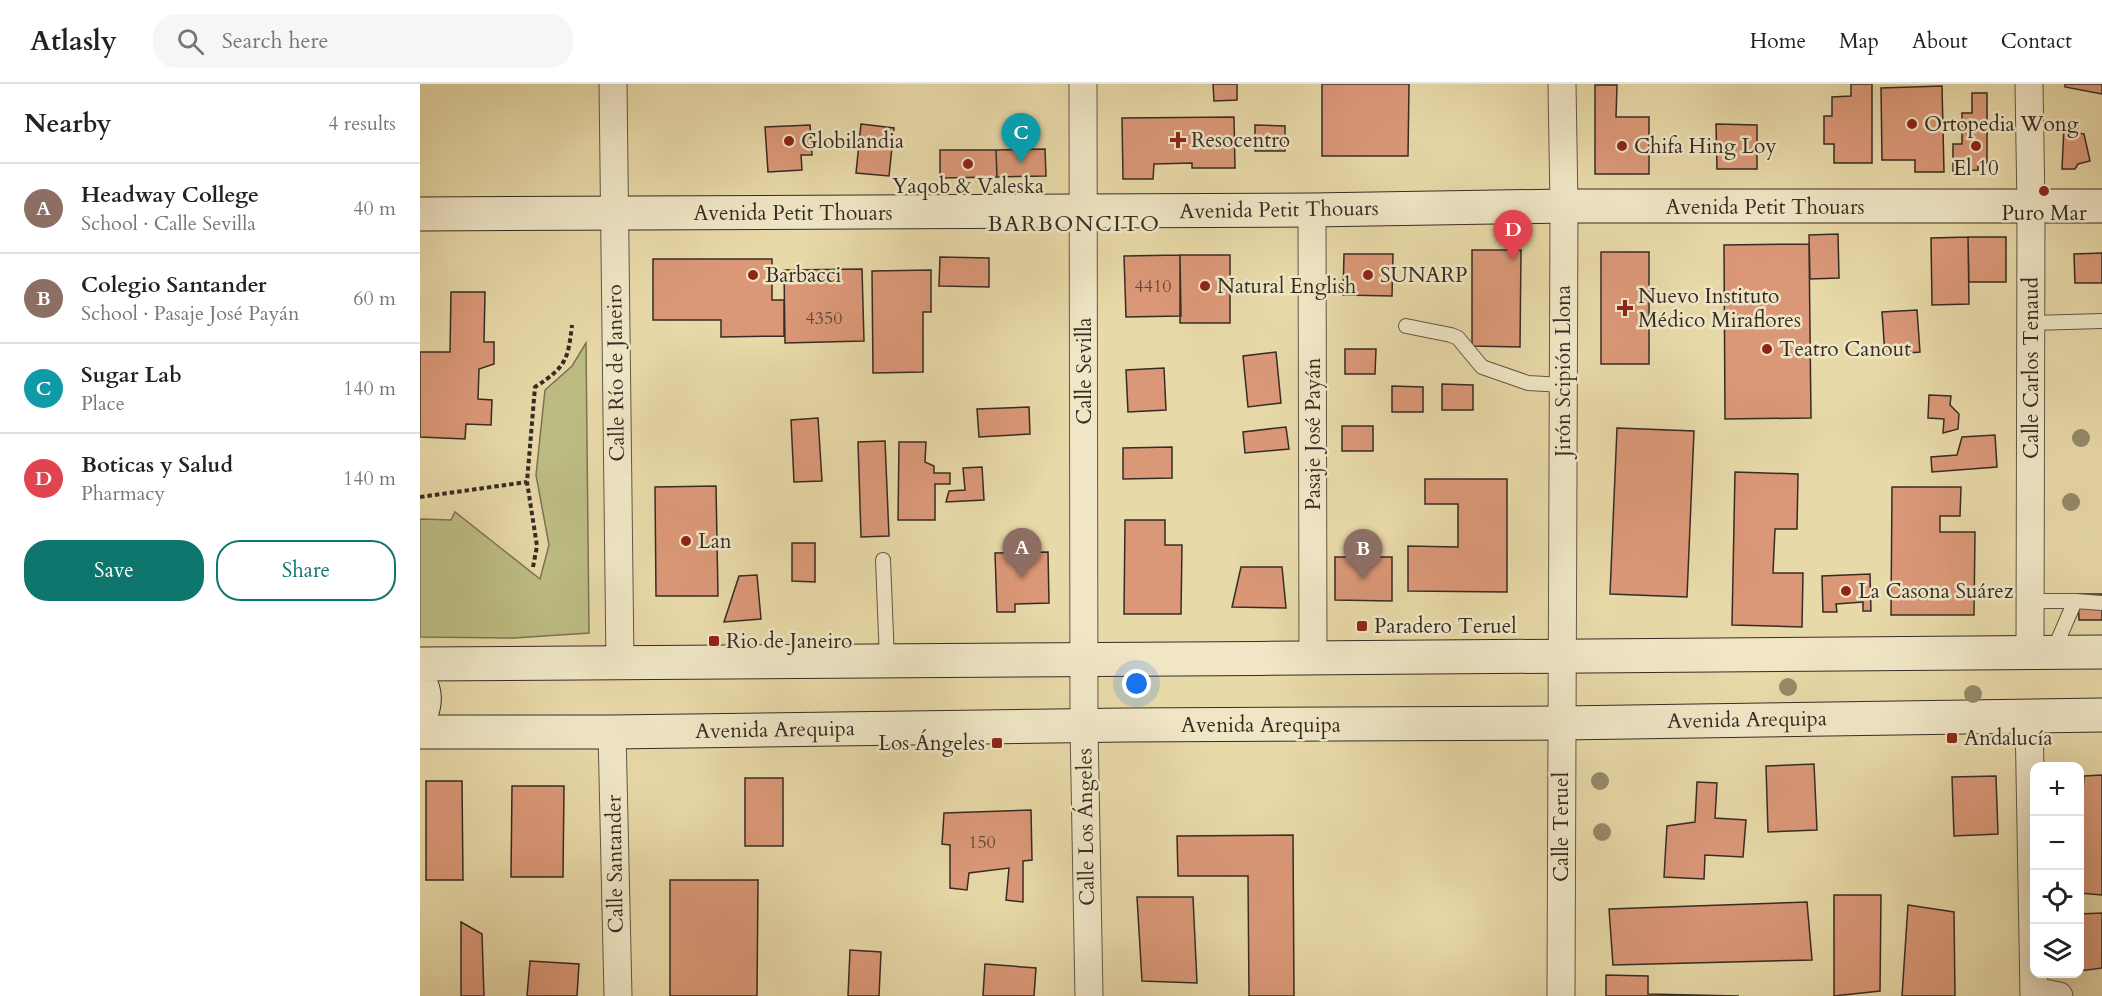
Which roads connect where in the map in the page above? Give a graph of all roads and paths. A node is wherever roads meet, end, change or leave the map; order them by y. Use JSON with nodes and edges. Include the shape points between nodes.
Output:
{"nodes":[{"id":1,"x":613,"y":84,"type":"edge"},
{"id":2,"x":1083,"y":84,"type":"edge"},
{"id":3,"x":1562,"y":84,"type":"edge"},
{"id":4,"x":2029,"y":84,"type":"edge"},
{"id":5,"x":1564,"y":206,"type":"junction"},
{"id":6,"x":2102,"y":206,"type":"edge"},
{"id":7,"x":2031,"y":207,"type":"junction"},
{"id":8,"x":1312,"y":210,"type":"junction"},
{"id":9,"x":1084,"y":212,"type":"junction"},
{"id":10,"x":420,"y":214,"type":"edge"},
{"id":11,"x":614,"y":214,"type":"junction"},
{"id":12,"x":2102,"y":321,"type":"edge"},
{"id":13,"x":2031,"y":323,"type":"junction"},
{"id":14,"x":572,"y":325,"type":"dead end"},
{"id":15,"x":1406,"y":326,"type":"dead end"},
{"id":16,"x":1563,"y":385,"type":"junction"},
{"id":17,"x":526,"y":482,"type":"junction"},
{"id":18,"x":420,"y":497,"type":"edge"},
{"id":19,"x":883,"y":560,"type":"dead end"},
{"id":20,"x":533,"y":567,"type":"dead end"},
{"id":21,"x":2075,"y":600,"type":"junction"},
{"id":22,"x":2030,"y":601,"type":"junction"},
{"id":23,"x":2102,"y":603,"type":"edge"},
{"id":24,"x":2102,"y":651,"type":"edge"},
{"id":25,"x":2042,"y":652,"type":"junction"},
{"id":26,"x":1313,"y":657,"type":"junction"},
{"id":27,"x":1561,"y":658,"type":"junction"},
{"id":28,"x":1084,"y":659,"type":"junction"},
{"id":29,"x":887,"y":660,"type":"junction"},
{"id":30,"x":620,"y":662,"type":"junction"},
{"id":31,"x":420,"y":664,"type":"edge"},
{"id":32,"x":420,"y":682,"type":"edge"},
{"id":33,"x":2102,"y":715,"type":"edge"},
{"id":34,"x":420,"y":716,"type":"edge"},
{"id":35,"x":2029,"y":716,"type":"junction"},
{"id":36,"x":1562,"y":723,"type":"junction"},
{"id":37,"x":1084,"y":726,"type":"junction"},
{"id":38,"x":420,"y":732,"type":"edge"},
{"id":39,"x":612,"y":732,"type":"junction"},
{"id":40,"x":2043,"y":994,"type":"edge"},
{"id":41,"x":618,"y":996,"type":"edge"},
{"id":42,"x":1089,"y":996,"type":"edge"},
{"id":43,"x":1561,"y":996,"type":"edge"}],
"edges":[{"from":1,"to":11,"type":"street","name":"Calle Río de Janeiro"},
{"from":2,"to":9,"type":"street","name":"Calle Sevilla"},
{"from":3,"to":5,"type":"street","name":"Jirón Scipión Llona"},
{"from":4,"to":7,"type":"street","name":"Calle Carlos Tenaud"},
{"from":5,"to":7,"type":"main road","name":"Avenida Petit Thouars"},
{"from":5,"to":8,"type":"main road","name":"Avenida Petit Thouars"},
{"from":5,"to":16,"type":"street","name":"Jirón Scipión Llona"},
{"from":6,"to":7,"type":"main road","name":"Avenida Petit Thouars"},
{"from":7,"to":13,"type":"street","name":"Calle Carlos Tenaud"},
{"from":8,"to":9,"type":"main road","name":"Avenida Petit Thouars"},
{"from":8,"to":26,"type":"street","name":"Pasaje José Payán"},
{"from":9,"to":11,"type":"main road","name":"Avenida Petit Thouars"},
{"from":9,"to":28,"type":"street","name":"Calle Sevilla"},
{"from":10,"to":11,"type":"main road","name":"Avenida Petit Thouars"},
{"from":11,"to":30,"type":"street","name":"Calle Río de Janeiro"},
{"from":12,"to":13,"type":"lane"},
{"from":13,"to":22,"type":"street","name":"Calle Carlos Tenaud"},
{"from":14,"to":17,"type":"path","via":[[568,355],[555,374],[535,387]]},
{"from":15,"to":16,"type":"lane","via":[[1458,338],[1482,367],[1528,383]]},
{"from":16,"to":27,"type":"street","name":"Jirón Scipión Llona"},
{"from":17,"to":18,"type":"path"},
{"from":17,"to":20,"type":"path","via":[[537,546]]},
{"from":19,"to":29,"type":"lane"},
{"from":21,"to":22,"type":"lane"},
{"from":21,"to":23,"type":"lane"},
{"from":21,"to":25,"type":"lane"},
{"from":22,"to":25,"type":"street","name":"Calle Carlos Tenaud"},
{"from":24,"to":25,"type":"main road"},
{"from":25,"to":27,"type":"main road"},
{"from":26,"to":27,"type":"main road"},
{"from":26,"to":28,"type":"main road"},
{"from":27,"to":36,"type":"street","name":"Calle Teruel"},
{"from":28,"to":29,"type":"main road"},
{"from":28,"to":37,"type":"street","name":"Calle Los Ángeles"},
{"from":29,"to":30,"type":"main road"},
{"from":30,"to":31,"type":"main road"},
{"from":32,"to":34,"type":"main road","via":[[425,702]]},
{"from":33,"to":35,"type":"main road","name":"Avenida Arequipa"},
{"from":35,"to":36,"type":"main road","name":"Avenida Arequipa"},
{"from":35,"to":40,"type":"street"},
{"from":36,"to":37,"type":"main road","name":"Avenida Arequipa"},
{"from":36,"to":43,"type":"street","name":"Calle Teruel"},
{"from":37,"to":39,"type":"main road","name":"Avenida Arequipa"},
{"from":37,"to":42,"type":"street","name":"Calle Los Ángeles"},
{"from":38,"to":39,"type":"main road","name":"Avenida Arequipa"},
{"from":39,"to":41,"type":"street","name":"Calle Santander"}]}
